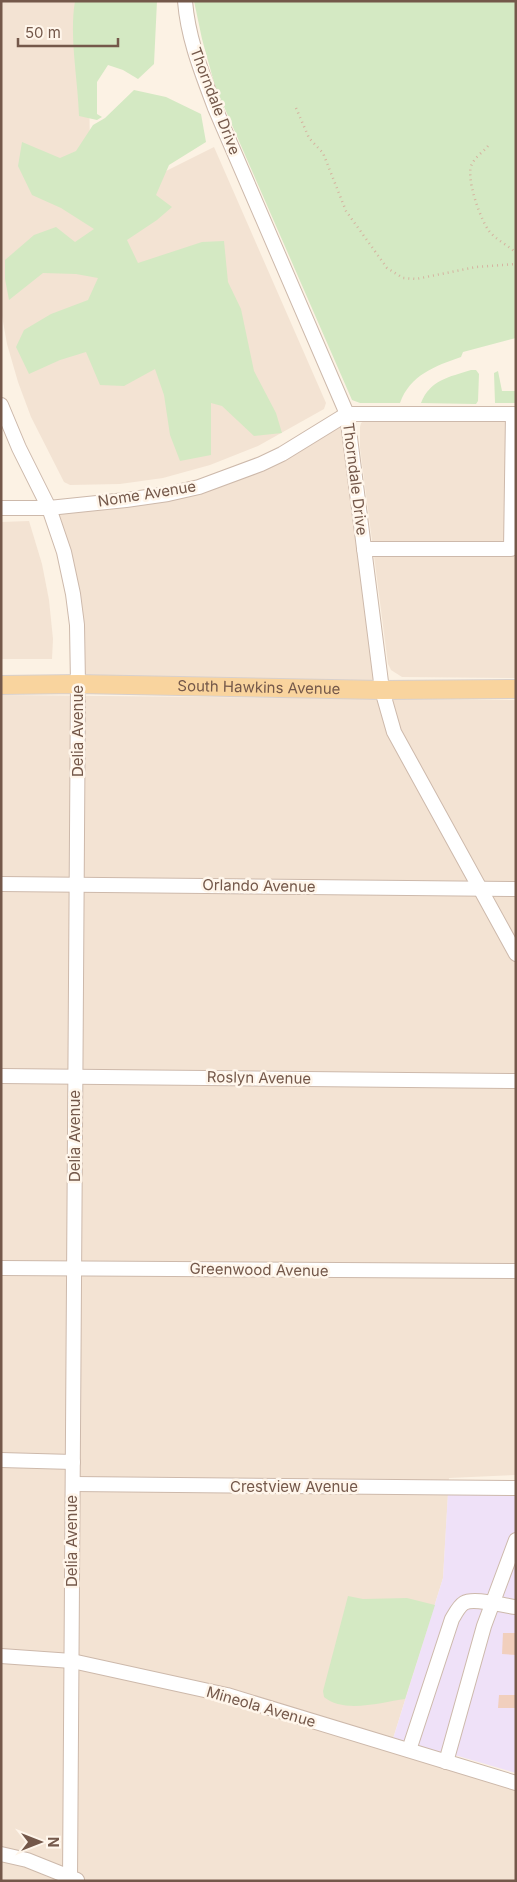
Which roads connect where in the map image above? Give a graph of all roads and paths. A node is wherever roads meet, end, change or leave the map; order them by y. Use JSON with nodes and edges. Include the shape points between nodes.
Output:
{"nodes":[{"id":1,"x":185,"y":1,"type":"edge"},
{"id":2,"x":296,"y":108,"type":"dead end"},
{"id":3,"x":488,"y":146,"type":"dead end"},
{"id":4,"x":516,"y":253,"type":"edge"},
{"id":5,"x":516,"y":264,"type":"edge"},
{"id":6,"x":1,"y":406,"type":"edge"},
{"id":7,"x":348,"y":414,"type":"junction"},
{"id":8,"x":514,"y":414,"type":"edge"},
{"id":9,"x":1,"y":508,"type":"edge"},
{"id":10,"x":48,"y":508,"type":"junction"},
{"id":11,"x":364,"y":549,"type":"junction"},
{"id":12,"x":513,"y":549,"type":"edge"},
{"id":13,"x":78,"y":684,"type":"junction"},
{"id":14,"x":1,"y":685,"type":"edge"},
{"id":15,"x":516,"y":689,"type":"edge"},
{"id":16,"x":382,"y":690,"type":"junction"},
{"id":17,"x":1,"y":884,"type":"edge"},
{"id":18,"x":77,"y":885,"type":"junction"},
{"id":19,"x":481,"y":889,"type":"junction"},
{"id":20,"x":516,"y":889,"type":"edge"},
{"id":21,"x":516,"y":954,"type":"edge"},
{"id":22,"x":1,"y":1076,"type":"edge"},
{"id":23,"x":75,"y":1076,"type":"junction"},
{"id":24,"x":516,"y":1081,"type":"edge"},
{"id":25,"x":1,"y":1268,"type":"edge"},
{"id":26,"x":74,"y":1269,"type":"junction"},
{"id":27,"x":516,"y":1271,"type":"edge"},
{"id":28,"x":1,"y":1460,"type":"edge"},
{"id":29,"x":73,"y":1462,"type":"junction"},
{"id":30,"x":73,"y":1484,"type":"junction"},
{"id":31,"x":516,"y":1488,"type":"edge"},
{"id":32,"x":516,"y":1540,"type":"edge"},
{"id":33,"x":493,"y":1604,"type":"junction"},
{"id":34,"x":516,"y":1607,"type":"edge"},
{"id":35,"x":1,"y":1656,"type":"edge"},
{"id":36,"x":72,"y":1661,"type":"junction"},
{"id":37,"x":408,"y":1750,"type":"junction"},
{"id":38,"x":446,"y":1762,"type":"junction"},
{"id":39,"x":516,"y":1783,"type":"edge"},
{"id":40,"x":1,"y":1854,"type":"edge"},
{"id":41,"x":73,"y":1880,"type":"edge"}],
"edges":[{"from":1,"to":7,"type":"street","name":"Thorndale Drive","via":[[198,64],[215,108]]},
{"from":2,"to":5,"type":"path","via":[[310,138],[323,153],[346,211],[387,268],[396,275],[416,279],[476,267]]},
{"from":3,"to":4,"type":"path","via":[[472,163],[470,178],[489,232]]},
{"from":6,"to":10,"type":"street","name":"Delia Avenue"},
{"from":7,"to":8,"type":"street"},
{"from":7,"to":10,"type":"street","name":"Nome Avenue","via":[[268,461],[199,487],[126,500]]},
{"from":7,"to":11,"type":"street","name":"Thorndale Drive"},
{"from":8,"to":12,"type":"street"},
{"from":9,"to":10,"type":"street","name":"Nome Avenue"},
{"from":10,"to":13,"type":"street","name":"Delia Avenue","via":[[64,552],[73,594]]},
{"from":11,"to":12,"type":"street"},
{"from":11,"to":16,"type":"street","name":"Thorndale Drive"},
{"from":13,"to":14,"type":"main road","name":"South Hawkins Avenue"},
{"from":13,"to":16,"type":"main road","name":"South Hawkins Avenue"},
{"from":13,"to":18,"type":"street","name":"Delia Avenue"},
{"from":15,"to":16,"type":"main road","name":"South Hawkins Avenue"},
{"from":16,"to":19,"type":"street","name":"Thorndale Drive","via":[[394,732]]},
{"from":17,"to":18,"type":"street","name":"Orlando Avenue"},
{"from":18,"to":19,"type":"street","name":"Orlando Avenue"},
{"from":18,"to":23,"type":"street","name":"Delia Avenue"},
{"from":19,"to":20,"type":"street","name":"Orlando Avenue"},
{"from":19,"to":21,"type":"street","name":"Thorndale Drive"},
{"from":22,"to":23,"type":"street","name":"Roslyn Avenue"},
{"from":23,"to":24,"type":"street","name":"Roslyn Avenue"},
{"from":23,"to":26,"type":"street","name":"Delia Avenue"},
{"from":25,"to":26,"type":"street","name":"Greenwood Avenue"},
{"from":26,"to":27,"type":"street","name":"Greenwood Avenue"},
{"from":26,"to":29,"type":"street","name":"Delia Avenue"},
{"from":28,"to":29,"type":"street"},
{"from":29,"to":30,"type":"street","name":"Delia Avenue"},
{"from":30,"to":31,"type":"street","name":"Crestview Avenue"},
{"from":30,"to":36,"type":"street","name":"Delia Avenue"},
{"from":32,"to":33,"type":"street"},
{"from":33,"to":34,"type":"street"},
{"from":33,"to":37,"type":"street","via":[[475,1600],[464,1603],[452,1619]]},
{"from":33,"to":38,"type":"street"},
{"from":35,"to":36,"type":"street","name":"Mineola Avenue"},
{"from":36,"to":37,"type":"street","name":"Mineola Avenue","via":[[227,1695]]},
{"from":36,"to":41,"type":"street","name":"Delia Avenue"},
{"from":37,"to":38,"type":"street","name":"Mineola Avenue"},
{"from":38,"to":39,"type":"street","name":"Mineola Avenue"},
{"from":40,"to":41,"type":"street","via":[[27,1860]]}]}
